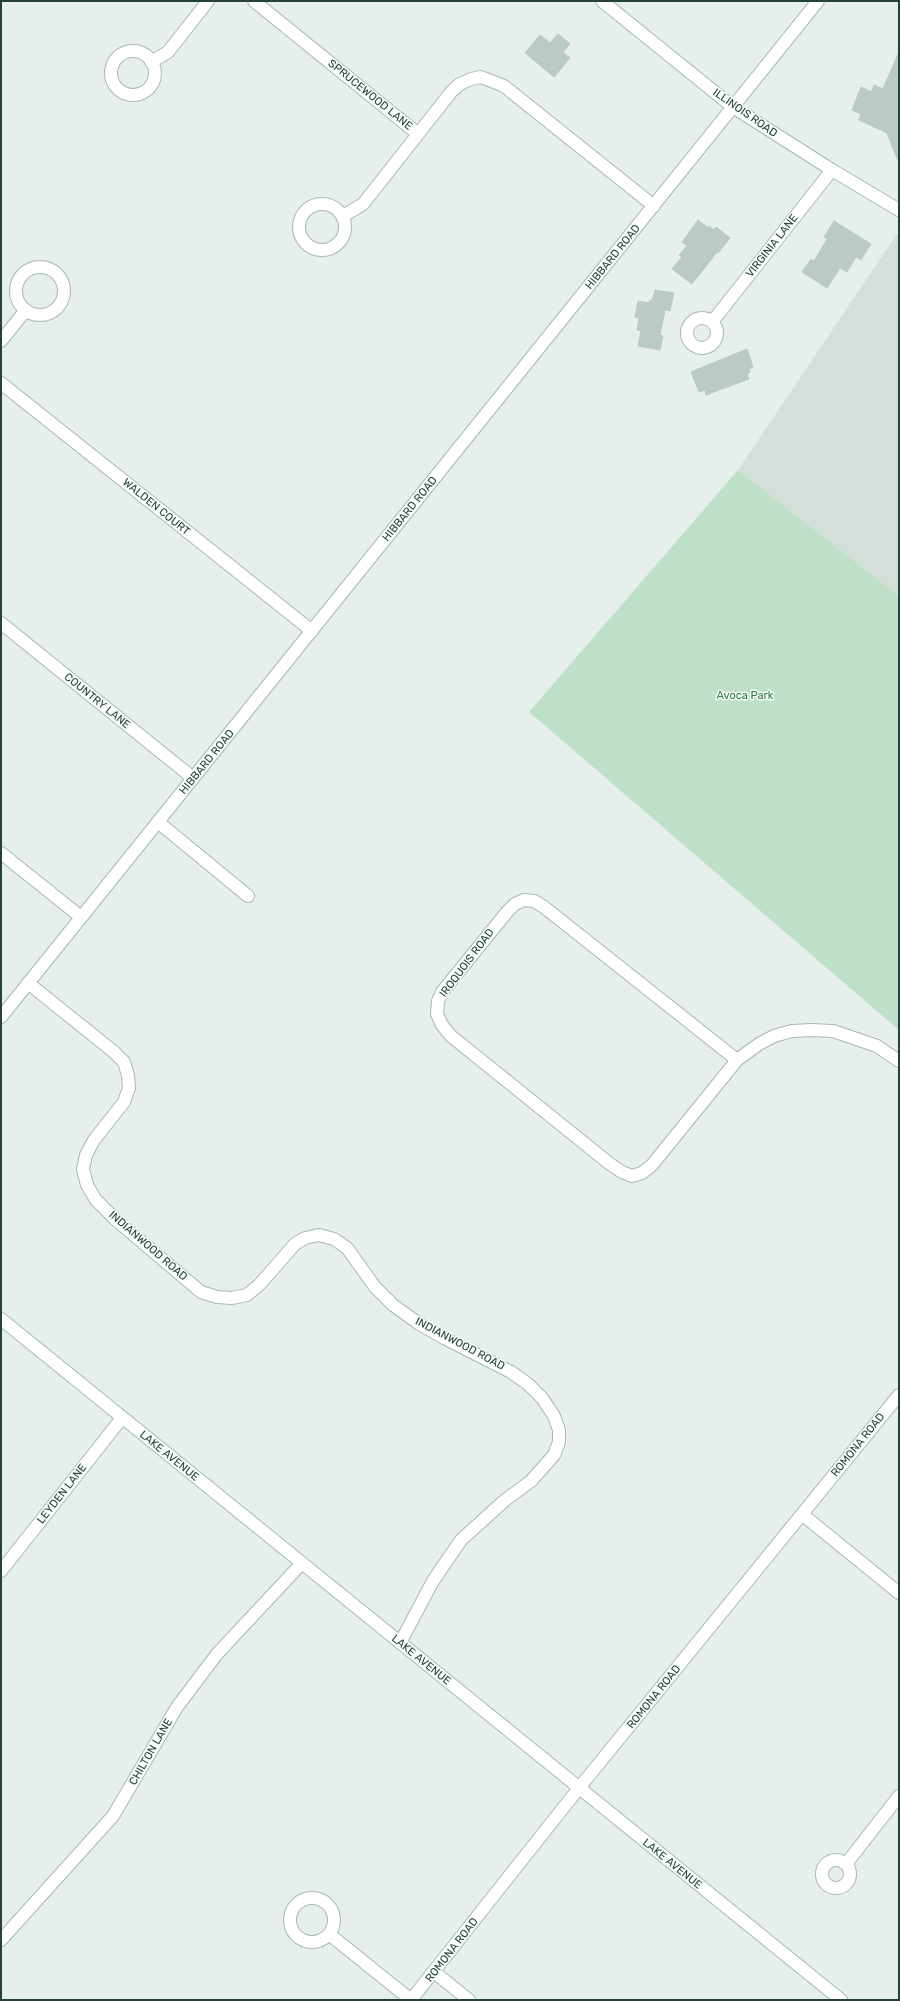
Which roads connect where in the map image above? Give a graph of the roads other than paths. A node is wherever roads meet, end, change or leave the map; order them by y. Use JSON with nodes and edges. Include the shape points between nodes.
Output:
{"nodes":[{"id":1,"x":208,"y":1,"type":"edge"},
{"id":2,"x":254,"y":1,"type":"edge"},
{"id":3,"x":602,"y":1,"type":"edge"},
{"id":4,"x":818,"y":1,"type":"edge"},
{"id":5,"x":152,"y":62,"type":"dead end"},
{"id":6,"x":734,"y":107,"type":"junction"},
{"id":7,"x":418,"y":134,"type":"junction"},
{"id":8,"x":832,"y":170,"type":"junction"},
{"id":9,"x":654,"y":206,"type":"junction"},
{"id":10,"x":899,"y":210,"type":"edge"},
{"id":11,"x":343,"y":216,"type":"dead end"},
{"id":12,"x":26,"y":310,"type":"junction"},
{"id":13,"x":712,"y":322,"type":"dead end"},
{"id":14,"x":1,"y":341,"type":"edge"},
{"id":15,"x":1,"y":382,"type":"edge"},
{"id":16,"x":1,"y":623,"type":"edge"},
{"id":17,"x":312,"y":631,"type":"junction"},
{"id":18,"x":193,"y":778,"type":"junction"},
{"id":19,"x":158,"y":822,"type":"junction"},
{"id":20,"x":1,"y":853,"type":"edge"},
{"id":21,"x":248,"y":896,"type":"dead end"},
{"id":22,"x":81,"y":917,"type":"junction"},
{"id":23,"x":28,"y":983,"type":"junction"},
{"id":24,"x":1,"y":1017,"type":"edge"},
{"id":25,"x":737,"y":1060,"type":"junction"},
{"id":26,"x":899,"y":1061,"type":"edge"},
{"id":27,"x":1,"y":1319,"type":"edge"},
{"id":28,"x":899,"y":1395,"type":"edge"},
{"id":29,"x":122,"y":1418,"type":"junction"},
{"id":30,"x":803,"y":1515,"type":"junction"},
{"id":31,"x":302,"y":1563,"type":"junction"},
{"id":32,"x":1,"y":1571,"type":"edge"},
{"id":33,"x":899,"y":1593,"type":"edge"},
{"id":34,"x":400,"y":1643,"type":"junction"},
{"id":35,"x":579,"y":1788,"type":"junction"},
{"id":36,"x":899,"y":1796,"type":"edge"},
{"id":37,"x":846,"y":1864,"type":"dead end"},
{"id":38,"x":329,"y":1934,"type":"dead end"},
{"id":39,"x":1,"y":1940,"type":"edge"},
{"id":40,"x":434,"y":1972,"type":"junction"},
{"id":41,"x":411,"y":2000,"type":"edge"},
{"id":42,"x":469,"y":2000,"type":"edge"},
{"id":43,"x":841,"y":2000,"type":"edge"}],
"edges":[{"from":1,"to":5,"type":"street","via":[[168,52]]},
{"from":2,"to":7,"type":"street","name":"SPRUCEWOOD LANE"},
{"from":3,"to":6,"type":"street","name":"ILLINOIS ROAD"},
{"from":4,"to":6,"type":"street","name":"HIBBARD ROAD"},
{"from":6,"to":8,"type":"street","name":"ILLINOIS ROAD"},
{"from":6,"to":9,"type":"street","name":"HIBBARD ROAD"},
{"from":7,"to":9,"type":"street","name":"SPRUCEWOOD LANE","via":[[452,91],[460,84],[481,77],[504,86]]},
{"from":7,"to":11,"type":"street","via":[[363,204]]},
{"from":8,"to":10,"type":"street","name":"ILLINOIS ROAD"},
{"from":8,"to":13,"type":"street","name":"VIRGINIA LANE"},
{"from":9,"to":17,"type":"street","name":"HIBBARD ROAD"},
{"from":12,"to":12,"type":"street","via":[[32,314],[48,314],[61,304],[64,297],[63,282],[53,270],[37,266],[23,274],[16,288],[17,296]]},
{"from":12,"to":14,"type":"street"},
{"from":15,"to":17,"type":"street","name":"WALDEN COURT"},
{"from":16,"to":18,"type":"street","name":"COUNTRY LANE"},
{"from":17,"to":18,"type":"street","name":"HIBBARD ROAD"},
{"from":18,"to":19,"type":"street","name":"HIBBARD ROAD"},
{"from":19,"to":21,"type":"street"},
{"from":19,"to":22,"type":"street","name":"HIBBARD ROAD"},
{"from":20,"to":22,"type":"street"},
{"from":22,"to":23,"type":"street","name":"HIBBARD ROAD"},
{"from":23,"to":24,"type":"street","name":"HIBBARD ROAD"},
{"from":23,"to":34,"type":"street","name":"INDIANWOOD ROAD","via":[[114,1052],[124,1062],[128,1075],[129,1088],[124,1102],[94,1140],[86,1155],[84,1169],[87,1184],[96,1200],[116,1220],[201,1292],[232,1298],[247,1295],[295,1244],[305,1238],[319,1235],[334,1239],[347,1248],[375,1287],[392,1305],[444,1338],[511,1372],[542,1398],[554,1416],[560,1430],[560,1442],[554,1455],[530,1481],[461,1540],[433,1581]]},
{"from":25,"to":25,"type":"street","name":"IROQUOIS ROAD","via":[[652,1165],[642,1173],[632,1176],[610,1164],[451,1036],[442,1026],[437,1014],[438,1001],[442,992],[507,912],[524,900],[544,907]]},
{"from":25,"to":26,"type":"street","name":"IROQUOIS ROAD","via":[[774,1036],[792,1031],[834,1030],[877,1046]]},
{"from":27,"to":29,"type":"street","name":"LAKE AVENUE"},
{"from":28,"to":30,"type":"street","name":"ROMONA ROAD"},
{"from":29,"to":31,"type":"street","name":"LAKE AVENUE"},
{"from":29,"to":32,"type":"street","name":"LEYDEN LANE"},
{"from":30,"to":33,"type":"street"},
{"from":30,"to":35,"type":"street","name":"ROMONA ROAD"},
{"from":31,"to":34,"type":"street","name":"LAKE AVENUE"},
{"from":31,"to":39,"type":"street","name":"CHILTON LANE","via":[[217,1654],[177,1707],[113,1816]]},
{"from":34,"to":35,"type":"street","name":"LAKE AVENUE"},
{"from":35,"to":40,"type":"street","name":"ROMONA ROAD"},
{"from":35,"to":43,"type":"street","name":"LAKE AVENUE"},
{"from":36,"to":37,"type":"street"},
{"from":38,"to":41,"type":"street"},
{"from":40,"to":41,"type":"street","name":"ROMONA ROAD"},
{"from":40,"to":42,"type":"street"}]}
